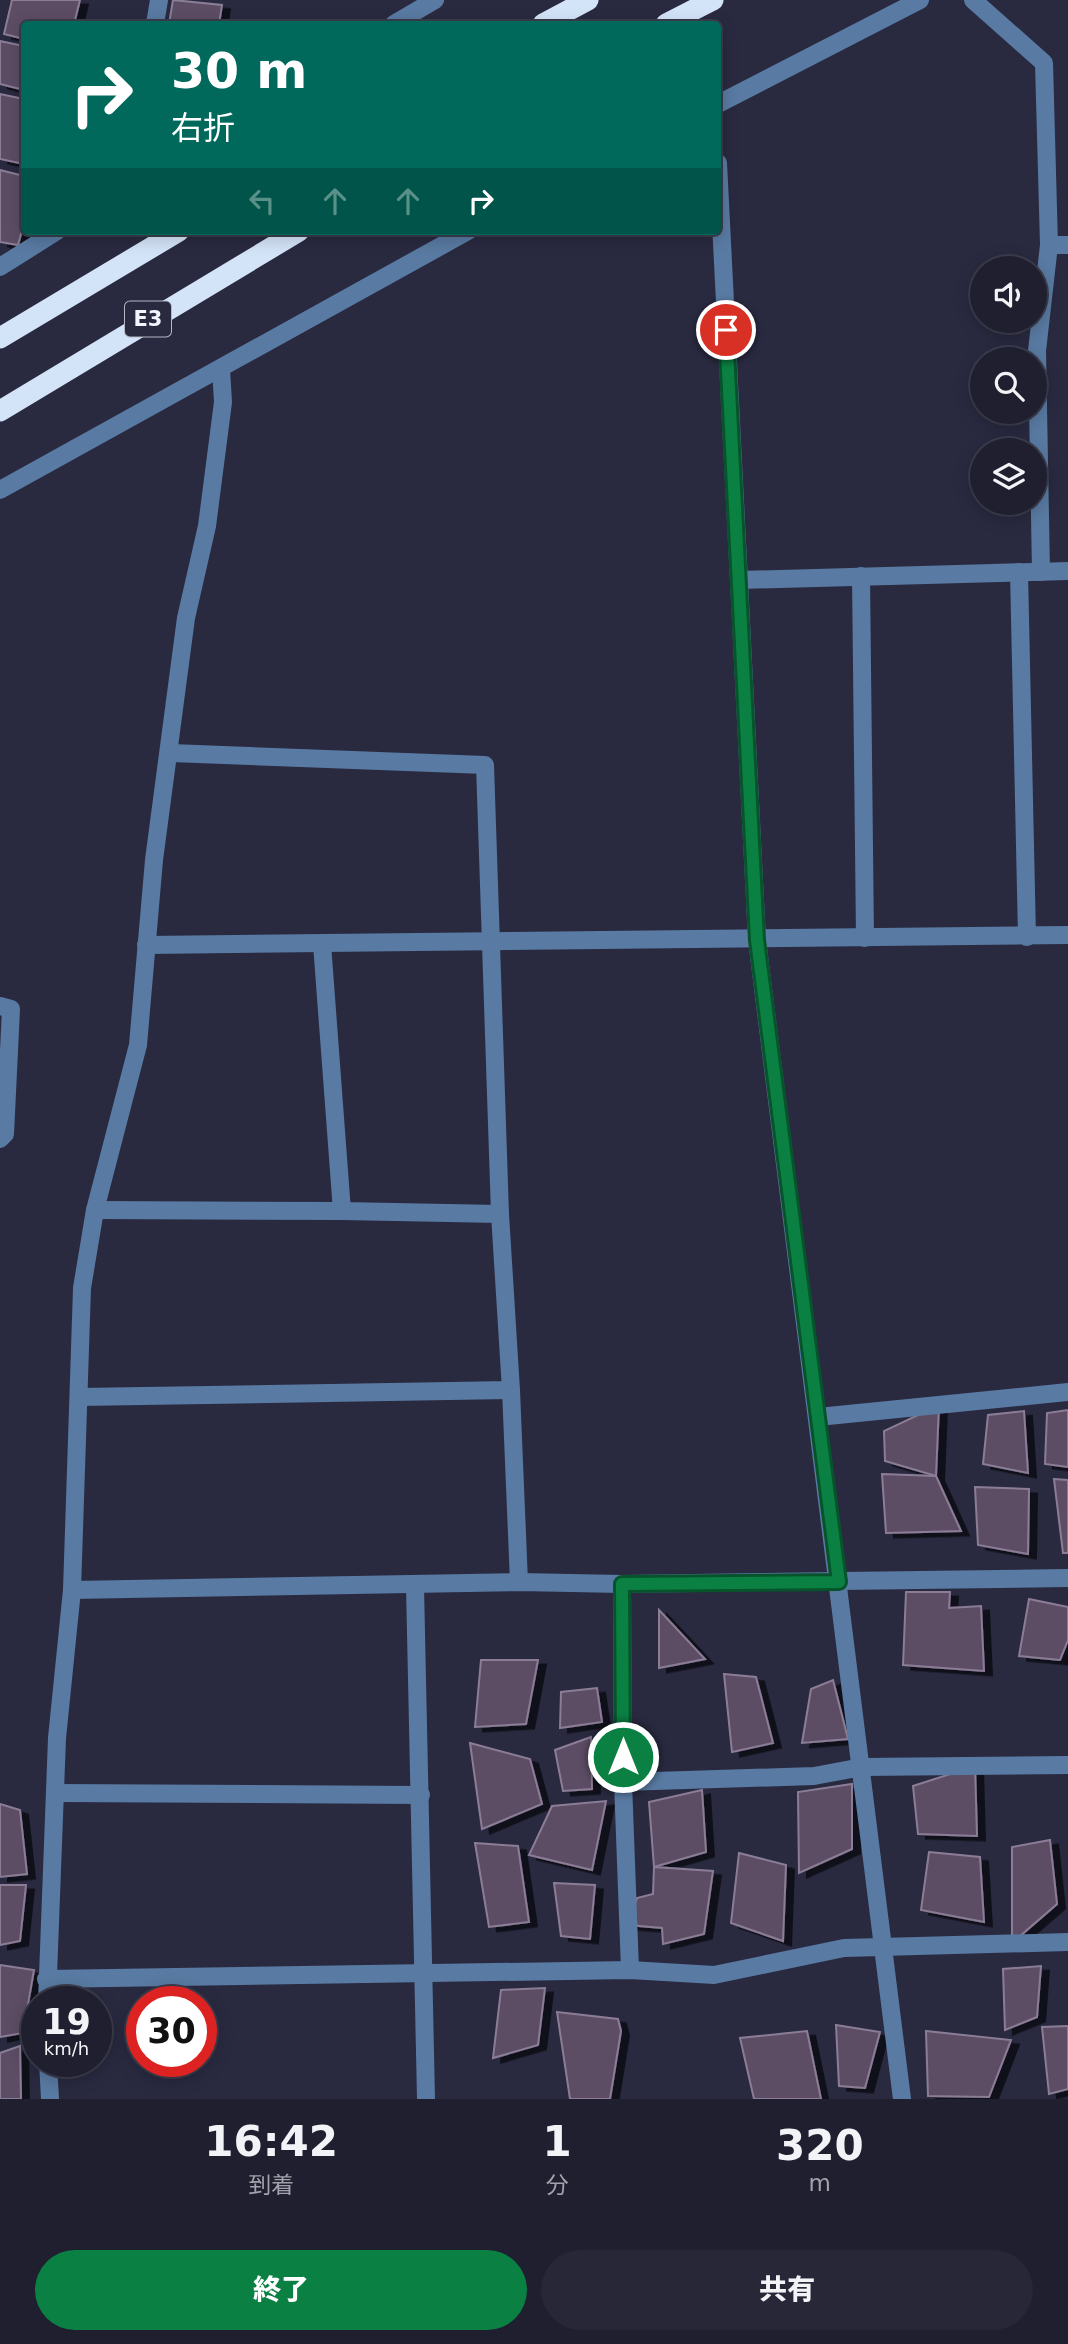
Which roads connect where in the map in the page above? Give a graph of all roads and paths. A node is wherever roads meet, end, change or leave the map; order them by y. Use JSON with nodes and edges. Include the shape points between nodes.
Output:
{"nodes":[{"id":1,"x":159,"y":0,"type":"edge"},
{"id":2,"x":435,"y":0,"type":"edge"},
{"id":3,"x":588,"y":0,"type":"edge"},
{"id":4,"x":713,"y":0,"type":"edge"},
{"id":5,"x":920,"y":0,"type":"edge"},
{"id":6,"x":973,"y":0,"type":"edge"},
{"id":7,"x":156,"y":21,"type":"edge"},
{"id":8,"x":399,"y":21,"type":"edge"},
{"id":9,"x":549,"y":21,"type":"edge"},
{"id":10,"x":672,"y":21,"type":"edge"},
{"id":11,"x":721,"y":102,"type":"edge"},
{"id":12,"x":721,"y":220,"type":"edge"},
{"id":13,"x":51,"y":235,"type":"edge"},
{"id":14,"x":171,"y":235,"type":"edge"},
{"id":15,"x":292,"y":235,"type":"edge"},
{"id":16,"x":461,"y":235,"type":"edge"},
{"id":17,"x":1049,"y":245,"type":"junction"},
{"id":18,"x":1068,"y":246,"type":"edge"},
{"id":19,"x":0,"y":267,"type":"edge"},
{"id":20,"x":0,"y":338,"type":"edge"},
{"id":21,"x":220,"y":369,"type":"junction"},
{"id":22,"x":0,"y":411,"type":"edge"},
{"id":23,"x":0,"y":490,"type":"edge"},
{"id":24,"x":1068,"y":571,"type":"edge"},
{"id":25,"x":1019,"y":572,"type":"junction"},
{"id":26,"x":1041,"y":572,"type":"junction"},
{"id":27,"x":861,"y":576,"type":"junction"},
{"id":28,"x":740,"y":580,"type":"junction"},
{"id":29,"x":170,"y":753,"type":"junction"},
{"id":30,"x":1068,"y":935,"type":"edge"},
{"id":31,"x":1027,"y":937,"type":"junction"},
{"id":32,"x":865,"y":938,"type":"junction"},
{"id":33,"x":757,"y":940,"type":"junction"},
{"id":34,"x":489,"y":943,"type":"junction"},
{"id":35,"x":321,"y":944,"type":"junction"},
{"id":36,"x":146,"y":945,"type":"junction"},
{"id":37,"x":0,"y":1006,"type":"edge"},
{"id":38,"x":0,"y":1139,"type":"edge"},
{"id":39,"x":95,"y":1210,"type":"junction"},
{"id":40,"x":342,"y":1211,"type":"junction"},
{"id":41,"x":500,"y":1214,"type":"junction"},
{"id":42,"x":511,"y":1390,"type":"junction"},
{"id":43,"x":1068,"y":1392,"type":"edge"},
{"id":44,"x":79,"y":1397,"type":"junction"},
{"id":45,"x":818,"y":1417,"type":"junction"},
{"id":46,"x":1068,"y":1578,"type":"edge"},
{"id":47,"x":519,"y":1582,"type":"junction"},
{"id":48,"x":839,"y":1582,"type":"junction"},
{"id":49,"x":622,"y":1584,"type":"junction"},
{"id":50,"x":415,"y":1586,"type":"junction"},
{"id":51,"x":72,"y":1590,"type":"junction"},
{"id":52,"x":1068,"y":1765,"type":"edge"},
{"id":53,"x":862,"y":1767,"type":"junction"},
{"id":54,"x":623,"y":1782,"type":"junction"},
{"id":55,"x":55,"y":1793,"type":"junction"},
{"id":56,"x":421,"y":1795,"type":"junction"},
{"id":57,"x":1068,"y":1942,"type":"edge"},
{"id":58,"x":883,"y":1945,"type":"junction"},
{"id":59,"x":630,"y":1970,"type":"junction"},
{"id":60,"x":423,"y":1973,"type":"junction"},
{"id":61,"x":46,"y":1979,"type":"junction"},
{"id":62,"x":46,"y":1986,"type":"edge"},
{"id":63,"x":49,"y":2077,"type":"edge"},
{"id":64,"x":50,"y":2099,"type":"edge"},
{"id":65,"x":426,"y":2099,"type":"edge"},
{"id":66,"x":902,"y":2099,"type":"edge"}],
"edges":[{"from":1,"to":7,"type":"street"},
{"from":2,"to":8,"type":"street"},
{"from":3,"to":9,"type":"highway"},
{"from":4,"to":10,"type":"highway"},
{"from":5,"to":11,"type":"street"},
{"from":6,"to":17,"type":"street","via":[[1044,63]]},
{"from":12,"to":28,"type":"street"},
{"from":13,"to":19,"type":"street"},
{"from":14,"to":20,"type":"highway"},
{"from":15,"to":22,"type":"highway","number":"E3"},
{"from":16,"to":21,"type":"street"},
{"from":17,"to":18,"type":"street"},
{"from":17,"to":26,"type":"street","via":[[1037,351]]},
{"from":21,"to":23,"type":"street"},
{"from":21,"to":29,"type":"street","via":[[223,402],[207,526],[186,618]]},
{"from":24,"to":26,"type":"street"},
{"from":25,"to":26,"type":"street"},
{"from":25,"to":27,"type":"street"},
{"from":25,"to":31,"type":"street"},
{"from":27,"to":28,"type":"street"},
{"from":27,"to":32,"type":"street"},
{"from":28,"to":33,"type":"street"},
{"from":29,"to":34,"type":"street","via":[[485,765]]},
{"from":29,"to":36,"type":"street"},
{"from":30,"to":31,"type":"street"},
{"from":31,"to":32,"type":"street"},
{"from":32,"to":33,"type":"street"},
{"from":33,"to":34,"type":"street"},
{"from":33,"to":45,"type":"street"},
{"from":34,"to":35,"type":"street"},
{"from":34,"to":41,"type":"street"},
{"from":35,"to":36,"type":"street"},
{"from":35,"to":40,"type":"street"},
{"from":36,"to":39,"type":"street","via":[[138,1045]]},
{"from":37,"to":38,"type":"street","via":[[11,1009],[5,1134]]},
{"from":39,"to":40,"type":"street"},
{"from":39,"to":44,"type":"street","via":[[82,1288]]},
{"from":40,"to":41,"type":"street"},
{"from":41,"to":42,"type":"street"},
{"from":42,"to":44,"type":"street"},
{"from":42,"to":47,"type":"street"},
{"from":43,"to":45,"type":"street"},
{"from":44,"to":51,"type":"street"},
{"from":45,"to":48,"type":"street"},
{"from":46,"to":48,"type":"street"},
{"from":47,"to":49,"type":"street"},
{"from":47,"to":50,"type":"street"},
{"from":48,"to":49,"type":"street"},
{"from":48,"to":53,"type":"street"},
{"from":49,"to":54,"type":"street"},
{"from":50,"to":51,"type":"street"},
{"from":50,"to":56,"type":"street"},
{"from":51,"to":55,"type":"street"},
{"from":52,"to":53,"type":"street"},
{"from":53,"to":54,"type":"street","via":[[814,1776]]},
{"from":53,"to":58,"type":"street"},
{"from":54,"to":59,"type":"street"},
{"from":55,"to":56,"type":"street"},
{"from":55,"to":61,"type":"street"},
{"from":56,"to":60,"type":"street"},
{"from":57,"to":58,"type":"street"},
{"from":58,"to":59,"type":"street","via":[[844,1948],[714,1975]]},
{"from":58,"to":66,"type":"street"},
{"from":59,"to":60,"type":"street"},
{"from":60,"to":61,"type":"street"},
{"from":60,"to":65,"type":"street"},
{"from":61,"to":62,"type":"street"},
{"from":63,"to":64,"type":"street"}]}
